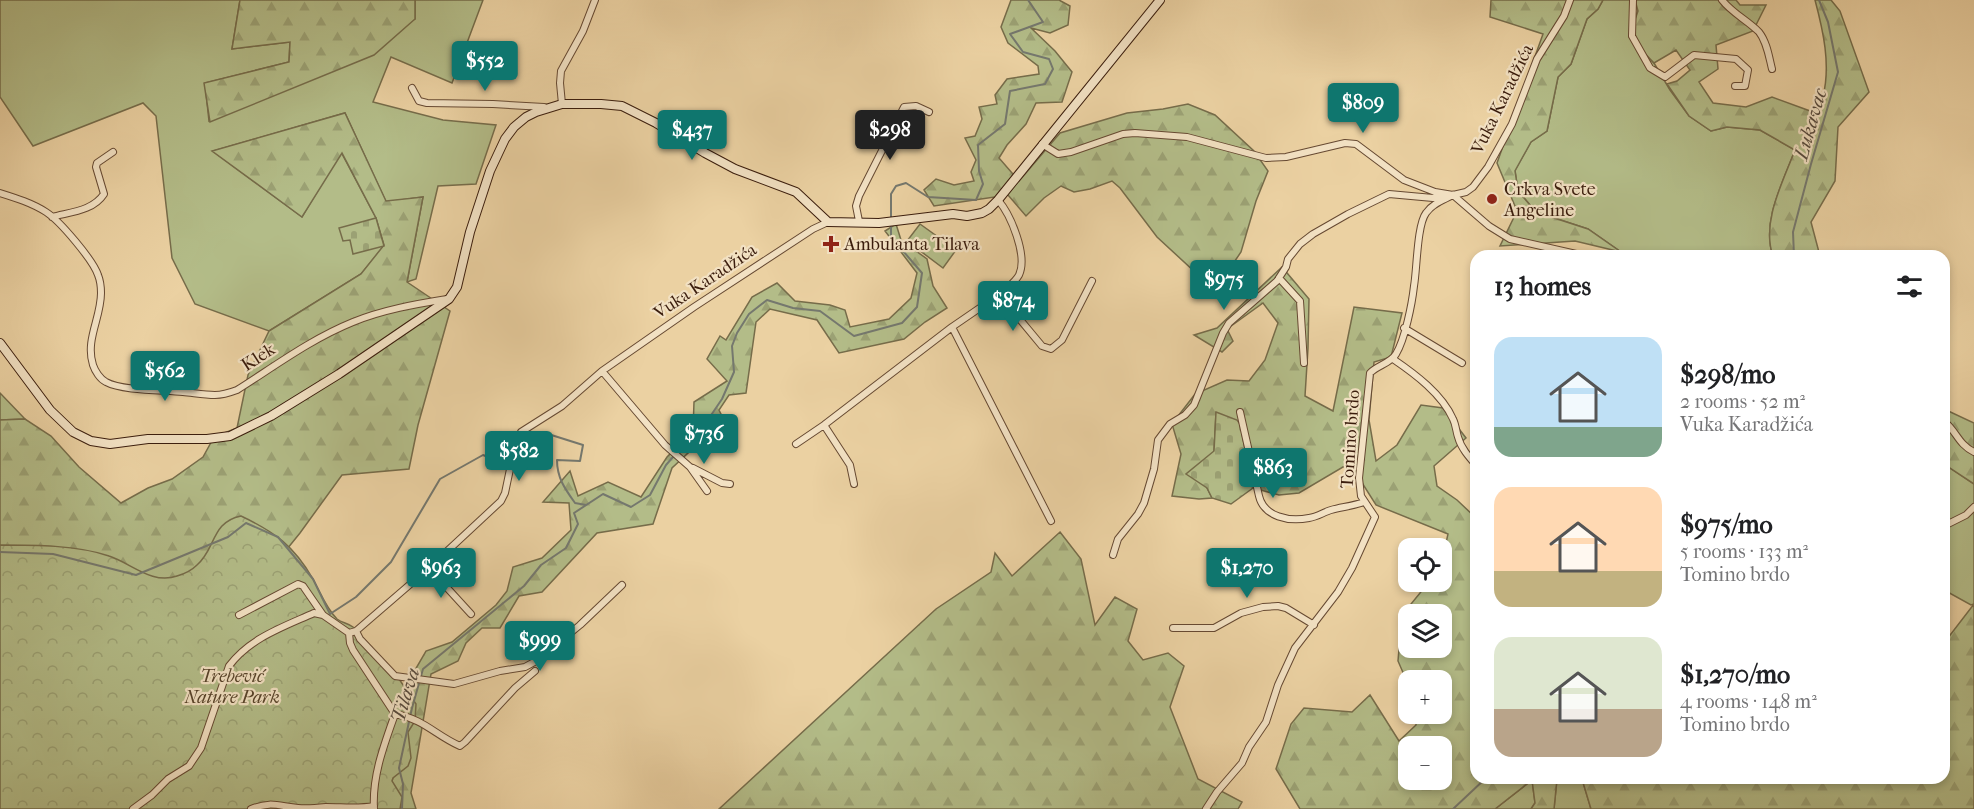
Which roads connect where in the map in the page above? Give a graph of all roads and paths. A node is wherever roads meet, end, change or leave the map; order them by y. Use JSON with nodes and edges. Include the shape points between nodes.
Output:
{"nodes":[{"id":1,"x":596,"y":0,"type":"edge"},
{"id":2,"x":1160,"y":0,"type":"edge"},
{"id":3,"x":1570,"y":0,"type":"edge"},
{"id":4,"x":1633,"y":0,"type":"edge"},
{"id":5,"x":1722,"y":0,"type":"edge"},
{"id":6,"x":1772,"y":69,"type":"dead end"},
{"id":7,"x":1735,"y":86,"type":"dead end"},
{"id":8,"x":412,"y":88,"type":"dead end"},
{"id":9,"x":562,"y":104,"type":"junction"},
{"id":10,"x":550,"y":108,"type":"junction"},
{"id":11,"x":929,"y":112,"type":"dead end"},
{"id":12,"x":1042,"y":144,"type":"junction"},
{"id":13,"x":112,"y":152,"type":"dead end"},
{"id":14,"x":0,"y":193,"type":"edge"},
{"id":15,"x":1454,"y":195,"type":"junction"},
{"id":16,"x":998,"y":200,"type":"junction"},
{"id":17,"x":52,"y":216,"type":"junction"},
{"id":18,"x":859,"y":221,"type":"junction"},
{"id":19,"x":828,"y":222,"type":"junction"},
{"id":20,"x":1558,"y":250,"type":"edge"},
{"id":21,"x":1279,"y":278,"type":"junction"},
{"id":22,"x":1092,"y":281,"type":"dead end"},
{"id":23,"x":1003,"y":292,"type":"junction"},
{"id":24,"x":449,"y":299,"type":"junction"},
{"id":25,"x":952,"y":327,"type":"junction"},
{"id":26,"x":1404,"y":328,"type":"junction"},
{"id":27,"x":0,"y":343,"type":"edge"},
{"id":28,"x":1393,"y":359,"type":"junction"},
{"id":29,"x":1304,"y":363,"type":"dead end"},
{"id":30,"x":1462,"y":363,"type":"dead end"},
{"id":31,"x":602,"y":371,"type":"junction"},
{"id":32,"x":1240,"y":412,"type":"dead end"},
{"id":33,"x":824,"y":425,"type":"junction"},
{"id":34,"x":1950,"y":427,"type":"edge"},
{"id":35,"x":796,"y":444,"type":"dead end"},
{"id":36,"x":1974,"y":452,"type":"edge"},
{"id":37,"x":1470,"y":458,"type":"edge"},
{"id":38,"x":690,"y":467,"type":"junction"},
{"id":39,"x":730,"y":484,"type":"dead end"},
{"id":40,"x":854,"y":484,"type":"dead end"},
{"id":41,"x":707,"y":491,"type":"dead end"},
{"id":42,"x":1364,"y":502,"type":"junction"},
{"id":43,"x":1974,"y":507,"type":"edge"},
{"id":44,"x":1051,"y":521,"type":"dead end"},
{"id":45,"x":1950,"y":523,"type":"edge"},
{"id":46,"x":1113,"y":555,"type":"dead end"},
{"id":47,"x":429,"y":568,"type":"junction"},
{"id":48,"x":622,"y":585,"type":"dead end"},
{"id":49,"x":471,"y":614,"type":"dead end"},
{"id":50,"x":239,"y":615,"type":"dead end"},
{"id":51,"x":323,"y":615,"type":"junction"},
{"id":52,"x":1314,"y":625,"type":"junction"},
{"id":53,"x":1173,"y":628,"type":"dead end"},
{"id":54,"x":352,"y":632,"type":"junction"},
{"id":55,"x":535,"y":671,"type":"dead end"},
{"id":56,"x":395,"y":714,"type":"junction"},
{"id":57,"x":374,"y":808,"type":"edge"},
{"id":58,"x":133,"y":809,"type":"edge"},
{"id":59,"x":251,"y":809,"type":"edge"},
{"id":60,"x":1206,"y":809,"type":"edge"}],
"edges":[{"from":1,"to":9,"type":"street","via":[[561,71]]},
{"from":2,"to":12,"type":"street","name":"Vuka Karadžića"},
{"from":3,"to":15,"type":"street","name":"Vuka Karadžića","via":[[1537,59],[1512,124],[1488,167],[1473,187]]},
{"from":4,"to":7,"type":"street","via":[[1632,36],[1650,68],[1665,76],[1694,55],[1736,59],[1748,70],[1745,86]]},
{"from":5,"to":6,"type":"street","via":[[1760,33]]},
{"from":8,"to":10,"type":"street","via":[[419,101],[427,104]]},
{"from":9,"to":10,"type":"street"},
{"from":9,"to":19,"type":"street","via":[[622,106],[735,169],[796,192]]},
{"from":10,"to":24,"type":"street","via":[[526,117],[505,140],[490,171],[460,278]]},
{"from":11,"to":18,"type":"street","via":[[915,106],[904,107],[859,196]]},
{"from":12,"to":15,"type":"street","via":[[1058,154],[1123,134],[1152,134],[1187,137],[1266,158],[1356,144],[1404,180]]},
{"from":12,"to":16,"type":"street","name":"Vuka Karadžića"},
{"from":13,"to":17,"type":"street","via":[[97,164],[104,194],[101,199],[88,207]]},
{"from":14,"to":17,"type":"street","name":"Klek"},
{"from":15,"to":20,"type":"street","via":[[1509,239]]},
{"from":15,"to":21,"type":"street","via":[[1383,196],[1300,244]]},
{"from":15,"to":26,"type":"street","via":[[1436,203],[1425,214]]},
{"from":16,"to":18,"type":"street","name":"Vuka Karadžića","via":[[989,209],[967,216]]},
{"from":16,"to":23,"type":"street","via":[[1016,229],[1021,264],[1020,274]]},
{"from":17,"to":24,"type":"street","name":"Klek","via":[[98,274],[101,292],[90,356],[99,377],[107,383],[202,395],[227,394],[303,347],[353,322]]},
{"from":18,"to":19,"type":"street","name":"Vuka Karadžića"},
{"from":19,"to":31,"type":"street","name":"Vuka Karadžića"},
{"from":21,"to":29,"type":"street","via":[[1300,301]]},
{"from":21,"to":46,"type":"street","via":[[1222,333],[1194,405],[1170,424],[1158,440],[1144,503],[1118,539]]},
{"from":22,"to":23,"type":"street","via":[[1062,340],[1051,349],[1042,346],[1029,332]]},
{"from":23,"to":25,"type":"street"},
{"from":24,"to":27,"type":"street","via":[[271,416],[230,436],[207,439],[110,444],[91,441],[73,432],[50,410]]},
{"from":25,"to":33,"type":"street"},
{"from":25,"to":44,"type":"street"},
{"from":26,"to":28,"type":"street"},
{"from":26,"to":30,"type":"street"},
{"from":28,"to":37,"type":"street","via":[[1424,383],[1448,409],[1462,448]]},
{"from":28,"to":42,"type":"street","name":"Tomino brdo","via":[[1370,373],[1359,478]]},
{"from":31,"to":38,"type":"street","via":[[665,446]]},
{"from":31,"to":47,"type":"street","name":"Vuka Karadžića","via":[[562,406],[520,432],[501,501]]},
{"from":32,"to":42,"type":"street","via":[[1258,496],[1267,512],[1290,519],[1310,518]]},
{"from":33,"to":35,"type":"street"},
{"from":33,"to":40,"type":"street","via":[[850,465]]},
{"from":34,"to":36,"type":"street","via":[[1958,441]]},
{"from":38,"to":39,"type":"street"},
{"from":38,"to":41,"type":"street"},
{"from":42,"to":52,"type":"street","name":"Tomino brdo","via":[[1375,517],[1352,568]]},
{"from":43,"to":45,"type":"street"},
{"from":47,"to":49,"type":"street"},
{"from":47,"to":54,"type":"street","name":"Vuka Karadžića"},
{"from":48,"to":54,"type":"street","via":[[536,661],[454,684],[394,676]]},
{"from":50,"to":51,"type":"street","via":[[298,584]]},
{"from":51,"to":54,"type":"street"},
{"from":51,"to":58,"type":"street","via":[[314,613],[268,633],[237,655],[224,676],[201,747],[189,766]]},
{"from":52,"to":53,"type":"street","via":[[1278,606],[1241,613],[1214,628]]},
{"from":52,"to":60,"type":"street","name":"Tomino brdo","via":[[1295,648],[1266,722],[1242,763]]},
{"from":54,"to":56,"type":"street","via":[[353,650]]},
{"from":55,"to":56,"type":"street","via":[[460,746],[408,716]]},
{"from":56,"to":57,"type":"street","via":[[374,786]]},
{"from":57,"to":59,"type":"street","via":[[309,809],[272,803]]}]}
